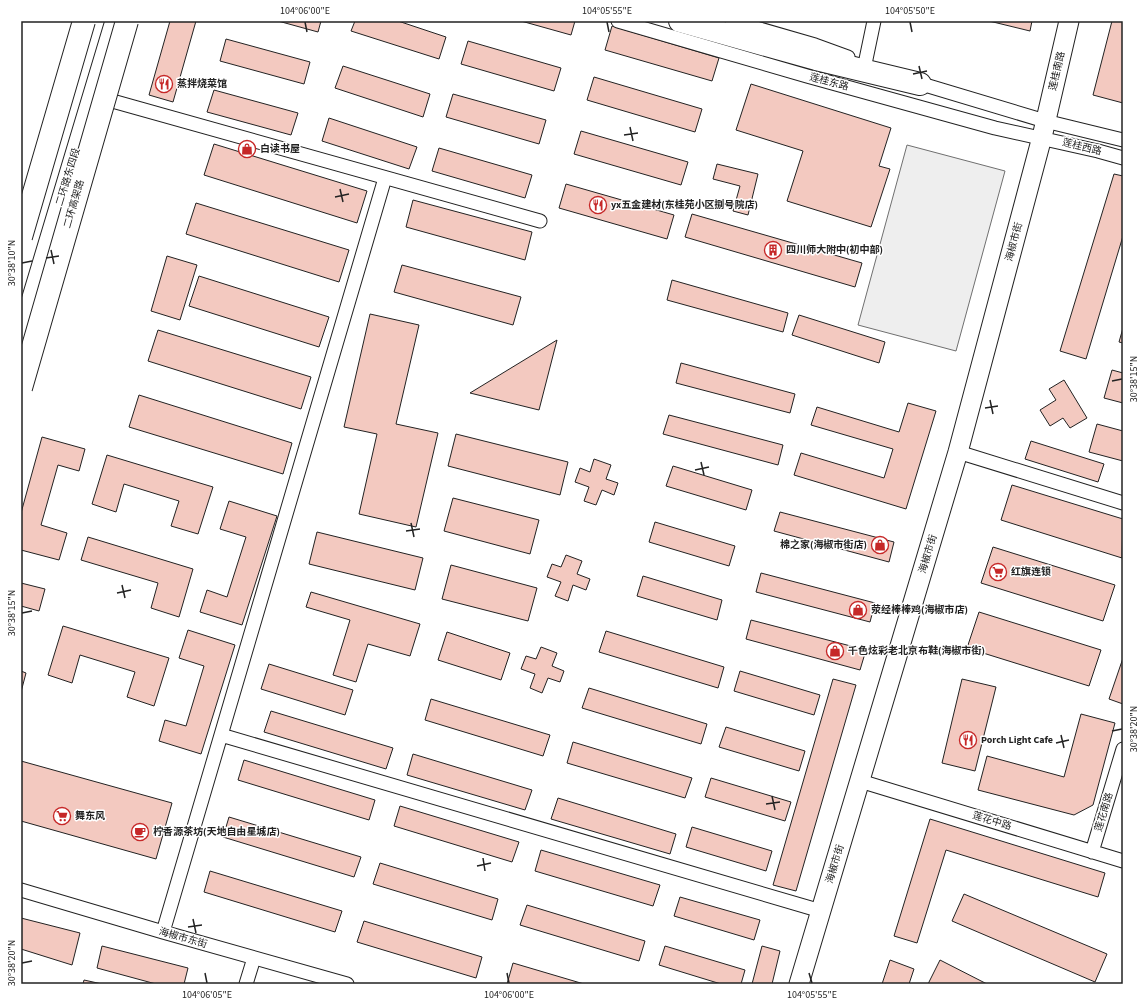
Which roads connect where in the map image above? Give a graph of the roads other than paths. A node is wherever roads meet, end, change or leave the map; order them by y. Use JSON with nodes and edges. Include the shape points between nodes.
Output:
{"nodes":[{"id":1,"x":85,"y":21,"type":"edge"},
{"id":2,"x":115,"y":21,"type":"edge"},
{"id":3,"x":127,"y":21,"type":"edge"},
{"id":4,"x":618,"y":21,"type":"edge"},
{"id":5,"x":680,"y":21,"type":"edge"},
{"id":6,"x":732,"y":21,"type":"edge"},
{"id":7,"x":874,"y":21,"type":"edge"},
{"id":8,"x":1069,"y":21,"type":"edge"},
{"id":9,"x":865,"y":64,"type":"junction"},
{"id":10,"x":920,"y":84,"type":"junction"},
{"id":11,"x":92,"y":96,"type":"junction"},
{"id":12,"x":1044,"y":129,"type":"junction"},
{"id":13,"x":1123,"y":140,"type":"edge"},
{"id":14,"x":1123,"y":158,"type":"edge"},
{"id":15,"x":385,"y":178,"type":"junction"},
{"id":16,"x":21,"y":217,"type":"edge"},
{"id":17,"x":540,"y":221,"type":"dead end"},
{"id":18,"x":21,"y":237,"type":"edge"},
{"id":19,"x":21,"y":334,"type":"edge"},
{"id":20,"x":21,"y":388,"type":"edge"},
{"id":21,"x":958,"y":452,"type":"junction"},
{"id":22,"x":1123,"y":503,"type":"edge"},
{"id":23,"x":221,"y":735,"type":"junction"},
{"id":24,"x":1123,"y":749,"type":"edge"},
{"id":25,"x":860,"y":780,"type":"junction"},
{"id":26,"x":1092,"y":852,"type":"junction"},
{"id":27,"x":1123,"y":861,"type":"edge"},
{"id":28,"x":21,"y":890,"type":"edge"},
{"id":29,"x":821,"y":911,"type":"junction"},
{"id":30,"x":163,"y":932,"type":"junction"},
{"id":31,"x":254,"y":958,"type":"junction"},
{"id":32,"x":246,"y":984,"type":"edge"},
{"id":33,"x":346,"y":984,"type":"edge"},
{"id":34,"x":800,"y":984,"type":"edge"}],
"edges":[{"from":1,"to":16,"type":"street"},
{"from":1,"to":18,"type":"highway","bridge":true},
{"from":2,"to":11,"type":"street","name":"二环路东四段"},
{"from":3,"to":20,"type":"highway","name":"二环高架路","bridge":true},
{"from":4,"to":12,"type":"street","name":"莲桂东路","via":[[995,128]]},
{"from":5,"to":10,"type":"highway","via":[[816,59]]},
{"from":6,"to":9,"type":"street"},
{"from":7,"to":9,"type":"street"},
{"from":8,"to":12,"type":"street","name":"莲桂南路"},
{"from":9,"to":10,"type":"street"},
{"from":10,"to":12,"type":"street"},
{"from":11,"to":15,"type":"street"},
{"from":11,"to":19,"type":"street","name":"二环路东四段"},
{"from":12,"to":13,"type":"street","name":"莲桂西路"},
{"from":12,"to":14,"type":"street","name":"莲桂西路","via":[[1098,151]]},
{"from":12,"to":21,"type":"street","name":"海椒市街"},
{"from":15,"to":17,"type":"street"},
{"from":15,"to":23,"type":"street"},
{"from":21,"to":22,"type":"street"},
{"from":21,"to":25,"type":"street","name":"海椒市街"},
{"from":23,"to":29,"type":"street"},
{"from":23,"to":30,"type":"street"},
{"from":24,"to":26,"type":"street","name":"莲花南路"},
{"from":25,"to":26,"type":"street","name":"莲花中路"},
{"from":25,"to":29,"type":"street","name":"海椒市街"},
{"from":26,"to":27,"type":"street","name":"莲花中路"},
{"from":28,"to":30,"type":"street","name":"海椒市东街"},
{"from":29,"to":34,"type":"street","name":"海椒市街"},
{"from":30,"to":31,"type":"street","name":"海椒市东街"},
{"from":31,"to":32,"type":"street"},
{"from":31,"to":33,"type":"street","name":"海椒市东街"}]}
